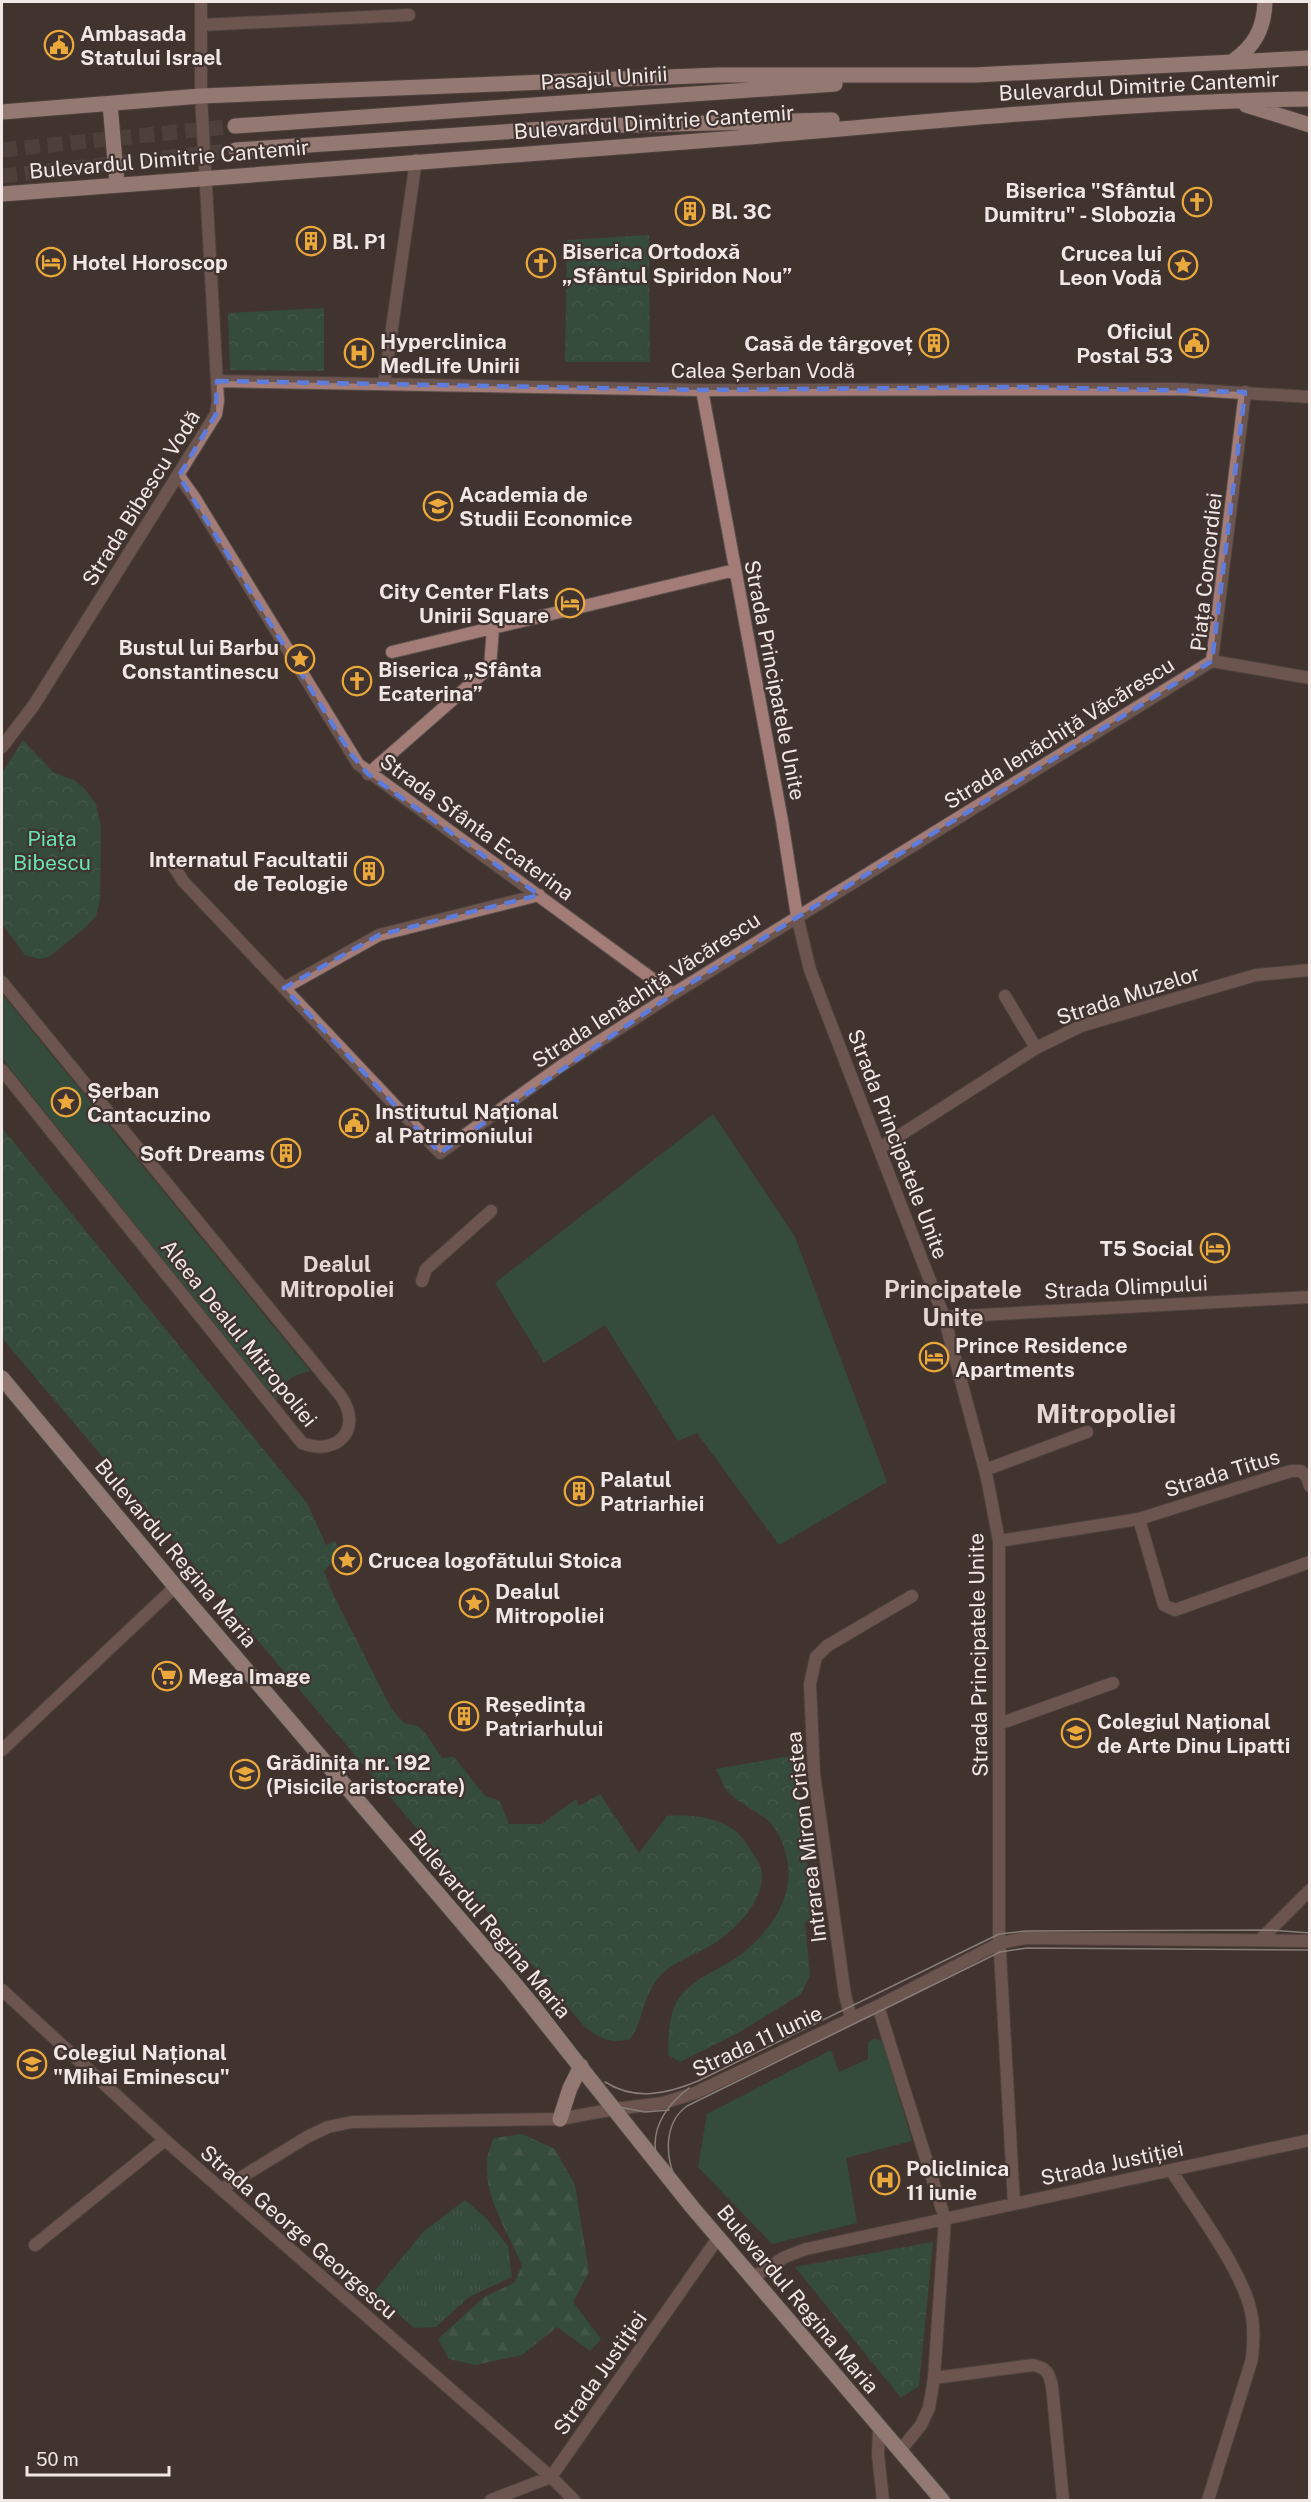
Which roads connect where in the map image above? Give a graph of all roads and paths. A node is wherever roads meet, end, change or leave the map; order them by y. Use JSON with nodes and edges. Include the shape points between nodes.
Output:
{"nodes":[{"id":1,"x":201,"y":2,"type":"edge"},
{"id":2,"x":1265,"y":2,"type":"edge"},
{"id":3,"x":409,"y":15,"type":"dead end"},
{"id":4,"x":201,"y":25,"type":"junction"},
{"id":5,"x":1310,"y":58,"type":"edge"},
{"id":6,"x":1232,"y":62,"type":"junction"},
{"id":7,"x":975,"y":75,"type":"junction"},
{"id":8,"x":201,"y":96,"type":"junction"},
{"id":9,"x":1310,"y":99,"type":"edge"},
{"id":10,"x":1232,"y":100,"type":"junction"},
{"id":11,"x":110,"y":104,"type":"junction"},
{"id":12,"x":2,"y":112,"type":"edge"},
{"id":13,"x":976,"y":116,"type":"junction"},
{"id":14,"x":1310,"y":125,"type":"edge"},
{"id":15,"x":235,"y":126,"type":"tunnel mouth"},
{"id":16,"x":236,"y":150,"type":"tunnel mouth"},
{"id":17,"x":416,"y":160,"type":"junction"},
{"id":18,"x":206,"y":177,"type":"junction"},
{"id":19,"x":117,"y":184,"type":"junction"},
{"id":20,"x":2,"y":194,"type":"edge"},
{"id":21,"x":217,"y":381,"type":"junction"},
{"id":22,"x":384,"y":384,"type":"junction"},
{"id":23,"x":702,"y":390,"type":"junction"},
{"id":24,"x":1245,"y":392,"type":"junction"},
{"id":25,"x":1310,"y":397,"type":"edge"},
{"id":26,"x":179,"y":476,"type":"junction"},
{"id":27,"x":735,"y":570,"type":"junction"},
{"id":28,"x":492,"y":628,"type":"junction"},
{"id":29,"x":392,"y":652,"type":"dead end"},
{"id":30,"x":1212,"y":661,"type":"junction"},
{"id":31,"x":1310,"y":678,"type":"edge"},
{"id":32,"x":2,"y":747,"type":"edge"},
{"id":33,"x":368,"y":774,"type":"junction"},
{"id":34,"x":173,"y":865,"type":"dead end"},
{"id":35,"x":539,"y":895,"type":"junction"},
{"id":36,"x":797,"y":916,"type":"junction"},
{"id":37,"x":1310,"y":970,"type":"edge"},
{"id":38,"x":2,"y":982,"type":"edge"},
{"id":39,"x":284,"y":988,"type":"junction"},
{"id":40,"x":673,"y":994,"type":"junction"},
{"id":41,"x":1005,"y":996,"type":"dead end"},
{"id":42,"x":1036,"y":1047,"type":"junction"},
{"id":43,"x":2,"y":1070,"type":"edge"},
{"id":44,"x":880,"y":1148,"type":"junction"},
{"id":45,"x":491,"y":1211,"type":"dead end"},
{"id":46,"x":422,"y":1281,"type":"dead end"},
{"id":47,"x":1310,"y":1297,"type":"edge"},
{"id":48,"x":944,"y":1317,"type":"junction"},
{"id":49,"x":2,"y":1378,"type":"edge"},
{"id":50,"x":1087,"y":1432,"type":"dead end"},
{"id":51,"x":985,"y":1470,"type":"junction"},
{"id":52,"x":1310,"y":1486,"type":"edge"},
{"id":53,"x":1139,"y":1519,"type":"junction"},
{"id":54,"x":999,"y":1541,"type":"junction"},
{"id":55,"x":1310,"y":1562,"type":"edge"},
{"id":56,"x":176,"y":1586,"type":"junction"},
{"id":57,"x":912,"y":1596,"type":"dead end"},
{"id":58,"x":1113,"y":1683,"type":"dead end"},
{"id":59,"x":999,"y":1724,"type":"junction"},
{"id":60,"x":2,"y":1750,"type":"edge"},
{"id":61,"x":1310,"y":1890,"type":"edge"},
{"id":62,"x":1261,"y":1939,"type":"junction"},
{"id":63,"x":1310,"y":1941,"type":"edge"},
{"id":64,"x":1000,"y":1943,"type":"junction"},
{"id":65,"x":2,"y":1990,"type":"edge"},
{"id":66,"x":878,"y":2006,"type":"junction"},
{"id":67,"x":851,"y":2018,"type":"junction"},
{"id":68,"x":581,"y":2066,"type":"junction"},
{"id":69,"x":615,"y":2109,"type":"junction"},
{"id":70,"x":560,"y":2119,"type":"junction"},
{"id":71,"x":165,"y":2140,"type":"junction"},
{"id":72,"x":1310,"y":2140,"type":"edge"},
{"id":73,"x":1171,"y":2170,"type":"junction"},
{"id":74,"x":222,"y":2189,"type":"junction"},
{"id":75,"x":1014,"y":2204,"type":"junction"},
{"id":76,"x":945,"y":2219,"type":"junction"},
{"id":77,"x":718,"y":2238,"type":"junction"},
{"id":78,"x":35,"y":2245,"type":"dead end"},
{"id":79,"x":752,"y":2277,"type":"junction"},
{"id":80,"x":934,"y":2378,"type":"junction"},
{"id":81,"x":879,"y":2427,"type":"junction"},
{"id":82,"x":900,"y":2451,"type":"junction"},
{"id":83,"x":551,"y":2477,"type":"junction"},
{"id":84,"x":491,"y":2500,"type":"edge"},
{"id":85,"x":574,"y":2500,"type":"edge"},
{"id":86,"x":883,"y":2500,"type":"edge"},
{"id":87,"x":942,"y":2500,"type":"edge"},
{"id":88,"x":1063,"y":2500,"type":"edge"},
{"id":89,"x":1208,"y":2500,"type":"edge"}],
"edges":[{"from":1,"to":4,"type":"street","name":"Strada Bibescu Vodă"},
{"from":2,"to":6,"type":"main road","via":[[1258,37]]},
{"from":3,"to":4,"type":"street"},
{"from":4,"to":8,"type":"street","name":"Strada Bibescu Vodă"},
{"from":5,"to":6,"type":"main road","name":"Bulevardul Dimitrie Cantemir"},
{"from":6,"to":7,"type":"main road","name":"Bulevardul Dimitrie Cantemir"},
{"from":7,"to":8,"type":"main road","name":"Bulevardul Dimitrie Cantemir","via":[[718,75]]},
{"from":7,"to":15,"type":"main road","name":"Pasajul Unirii"},
{"from":8,"to":11,"type":"main road","name":"Bulevardul Dimitrie Cantemir"},
{"from":8,"to":18,"type":"street","name":"Strada Bibescu Vodă"},
{"from":9,"to":10,"type":"main road","name":"Bulevardul Dimitrie Cantemir"},
{"from":10,"to":13,"type":"main road","name":"Bulevardul Dimitrie Cantemir"},
{"from":10,"to":14,"type":"main road"},
{"from":11,"to":12,"type":"main road","name":"Bulevardul Dimitrie Cantemir"},
{"from":11,"to":19,"type":"main road"},
{"from":13,"to":16,"type":"main road","via":[[590,126]]},
{"from":13,"to":17,"type":"main road","name":"Bulevardul Dimitrie Cantemir","via":[[724,139]]},
{"from":17,"to":18,"type":"main road","name":"Bulevardul Dimitrie Cantemir"},
{"from":17,"to":22,"type":"street"},
{"from":18,"to":19,"type":"main road","name":"Bulevardul Dimitrie Cantemir"},
{"from":18,"to":21,"type":"street","name":"Strada Bibescu Vodă"},
{"from":19,"to":20,"type":"main road","name":"Bulevardul Dimitrie Cantemir"},
{"from":21,"to":22,"type":"street","name":"Calea Șerban Vodă"},
{"from":21,"to":26,"type":"street","name":"Strada Bibescu Vodă","via":[[216,414]]},
{"from":22,"to":23,"type":"street","name":"Calea Șerban Vodă"},
{"from":23,"to":24,"type":"street","name":"Calea Șerban Vodă","via":[[1021,387]]},
{"from":23,"to":27,"type":"street","name":"Strada Principatele Unite"},
{"from":24,"to":25,"type":"street","name":"Calea Șerban Vodă"},
{"from":24,"to":30,"type":"street","name":"Piața Concordiei"},
{"from":26,"to":32,"type":"street","name":"Strada Bibescu Vodă","via":[[34,705]]},
{"from":26,"to":33,"type":"street","name":"Strada Sfânta Ecaterina","via":[[351,754]]},
{"from":27,"to":28,"type":"street"},
{"from":27,"to":36,"type":"street","name":"Strada Principatele Unite"},
{"from":28,"to":29,"type":"street"},
{"from":28,"to":33,"type":"street","via":[[490,667]]},
{"from":30,"to":31,"type":"street","name":"Piața Concordiei"},
{"from":30,"to":36,"type":"street","name":"Strada Ienăchiță Văcărescu"},
{"from":33,"to":35,"type":"street","name":"Strada Sfânta Ecaterina"},
{"from":34,"to":39,"type":"street","name":"Strada Ienăchiță Văcărescu","via":[[183,881]]},
{"from":35,"to":39,"type":"street","via":[[379,935]]},
{"from":35,"to":40,"type":"street","name":"Strada Sfânta Ecaterina"},
{"from":36,"to":40,"type":"street","name":"Strada Ienăchiță Văcărescu"},
{"from":36,"to":44,"type":"street","name":"Strada Principatele Unite","via":[[823,1007]]},
{"from":37,"to":42,"type":"street","name":"Strada Muzelor","via":[[1256,975],[1081,1026]]},
{"from":38,"to":43,"type":"street","name":"Aleea Dealul Mitropoliei","via":[[340,1395],[350,1413],[350,1424],[340,1441],[323,1448],[302,1443]]},
{"from":39,"to":40,"type":"street","name":"Strada Ienăchiță Văcărescu","via":[[440,1153],[561,1066]]},
{"from":41,"to":42,"type":"street"},
{"from":42,"to":44,"type":"street","name":"Strada Muzelor"},
{"from":44,"to":48,"type":"street","name":"Strada Principatele Unite"},
{"from":45,"to":46,"type":"street","via":[[426,1269]]},
{"from":47,"to":48,"type":"street","name":"Strada Olimpului"},
{"from":48,"to":51,"type":"street","name":"Strada Principatele Unite"},
{"from":49,"to":56,"type":"main road","name":"Bulevardul Regina Maria"},
{"from":50,"to":51,"type":"street"},
{"from":51,"to":54,"type":"street","name":"Strada Principatele Unite"},
{"from":52,"to":53,"type":"street","name":"Strada Titus","via":[[1300,1471],[1291,1471]]},
{"from":53,"to":54,"type":"street","name":"Strada Titus"},
{"from":53,"to":55,"type":"street","via":[[1168,1609]]},
{"from":54,"to":59,"type":"street","name":"Strada Principatele Unite"},
{"from":56,"to":60,"type":"street"},
{"from":56,"to":68,"type":"main road","name":"Bulevardul Regina Maria"},
{"from":57,"to":67,"type":"street","name":"Intrarea Miron Cristea","via":[[827,1646],[816,1657],[810,1684],[814,1774]]},
{"from":58,"to":59,"type":"street"},
{"from":59,"to":64,"type":"street","name":"Strada Principatele Unite"},
{"from":61,"to":62,"type":"street"},
{"from":62,"to":63,"type":"street","name":"Strada 11 Iunie"},
{"from":62,"to":64,"type":"street","name":"Strada 11 Iunie","via":[[1026,1938]]},
{"from":64,"to":66,"type":"street","name":"Strada 11 Iunie"},
{"from":64,"to":75,"type":"street","name":"Strada Principatele Unite"},
{"from":65,"to":71,"type":"street","name":"Strada George Georgescu"},
{"from":66,"to":67,"type":"street","name":"Strada 11 Iunie"},
{"from":66,"to":76,"type":"street"},
{"from":67,"to":69,"type":"street","name":"Strada 11 Iunie","via":[[695,2093],[663,2103]]},
{"from":68,"to":69,"type":"main road","name":"Bulevardul Regina Maria"},
{"from":68,"to":70,"type":"main road"},
{"from":69,"to":70,"type":"street","name":"Strada 11 Iunie"},
{"from":69,"to":77,"type":"main road","name":"Bulevardul Regina Maria"},
{"from":70,"to":74,"type":"street","name":"Strada 11 Iunie","via":[[352,2122],[328,2127]]},
{"from":71,"to":74,"type":"street","name":"Strada George Georgescu"},
{"from":71,"to":78,"type":"street"},
{"from":72,"to":73,"type":"street","name":"Strada Justiției"},
{"from":73,"to":75,"type":"street","name":"Strada Justiției"},
{"from":73,"to":89,"type":"street","via":[[1236,2273],[1251,2313],[1254,2337],[1252,2359]]},
{"from":74,"to":83,"type":"street","name":"Strada George Georgescu"},
{"from":75,"to":76,"type":"street","name":"Strada Justiției"},
{"from":76,"to":79,"type":"street","name":"Strada Justiției","via":[[806,2249]]},
{"from":76,"to":80,"type":"street"},
{"from":77,"to":79,"type":"main road","name":"Bulevardul Regina Maria"},
{"from":77,"to":83,"type":"street","name":"Strada Justiției"},
{"from":79,"to":81,"type":"main road","name":"Bulevardul Regina Maria"},
{"from":80,"to":82,"type":"street","via":[[929,2408]]},
{"from":80,"to":88,"type":"street","via":[[1043,2367],[1052,2386]]},
{"from":81,"to":82,"type":"main road","name":"Bulevardul Regina Maria"},
{"from":81,"to":86,"type":"street"},
{"from":82,"to":87,"type":"main road","name":"Bulevardul Regina Maria"},
{"from":83,"to":84,"type":"street"},
{"from":83,"to":85,"type":"street","name":"Strada George Georgescu"}]}
